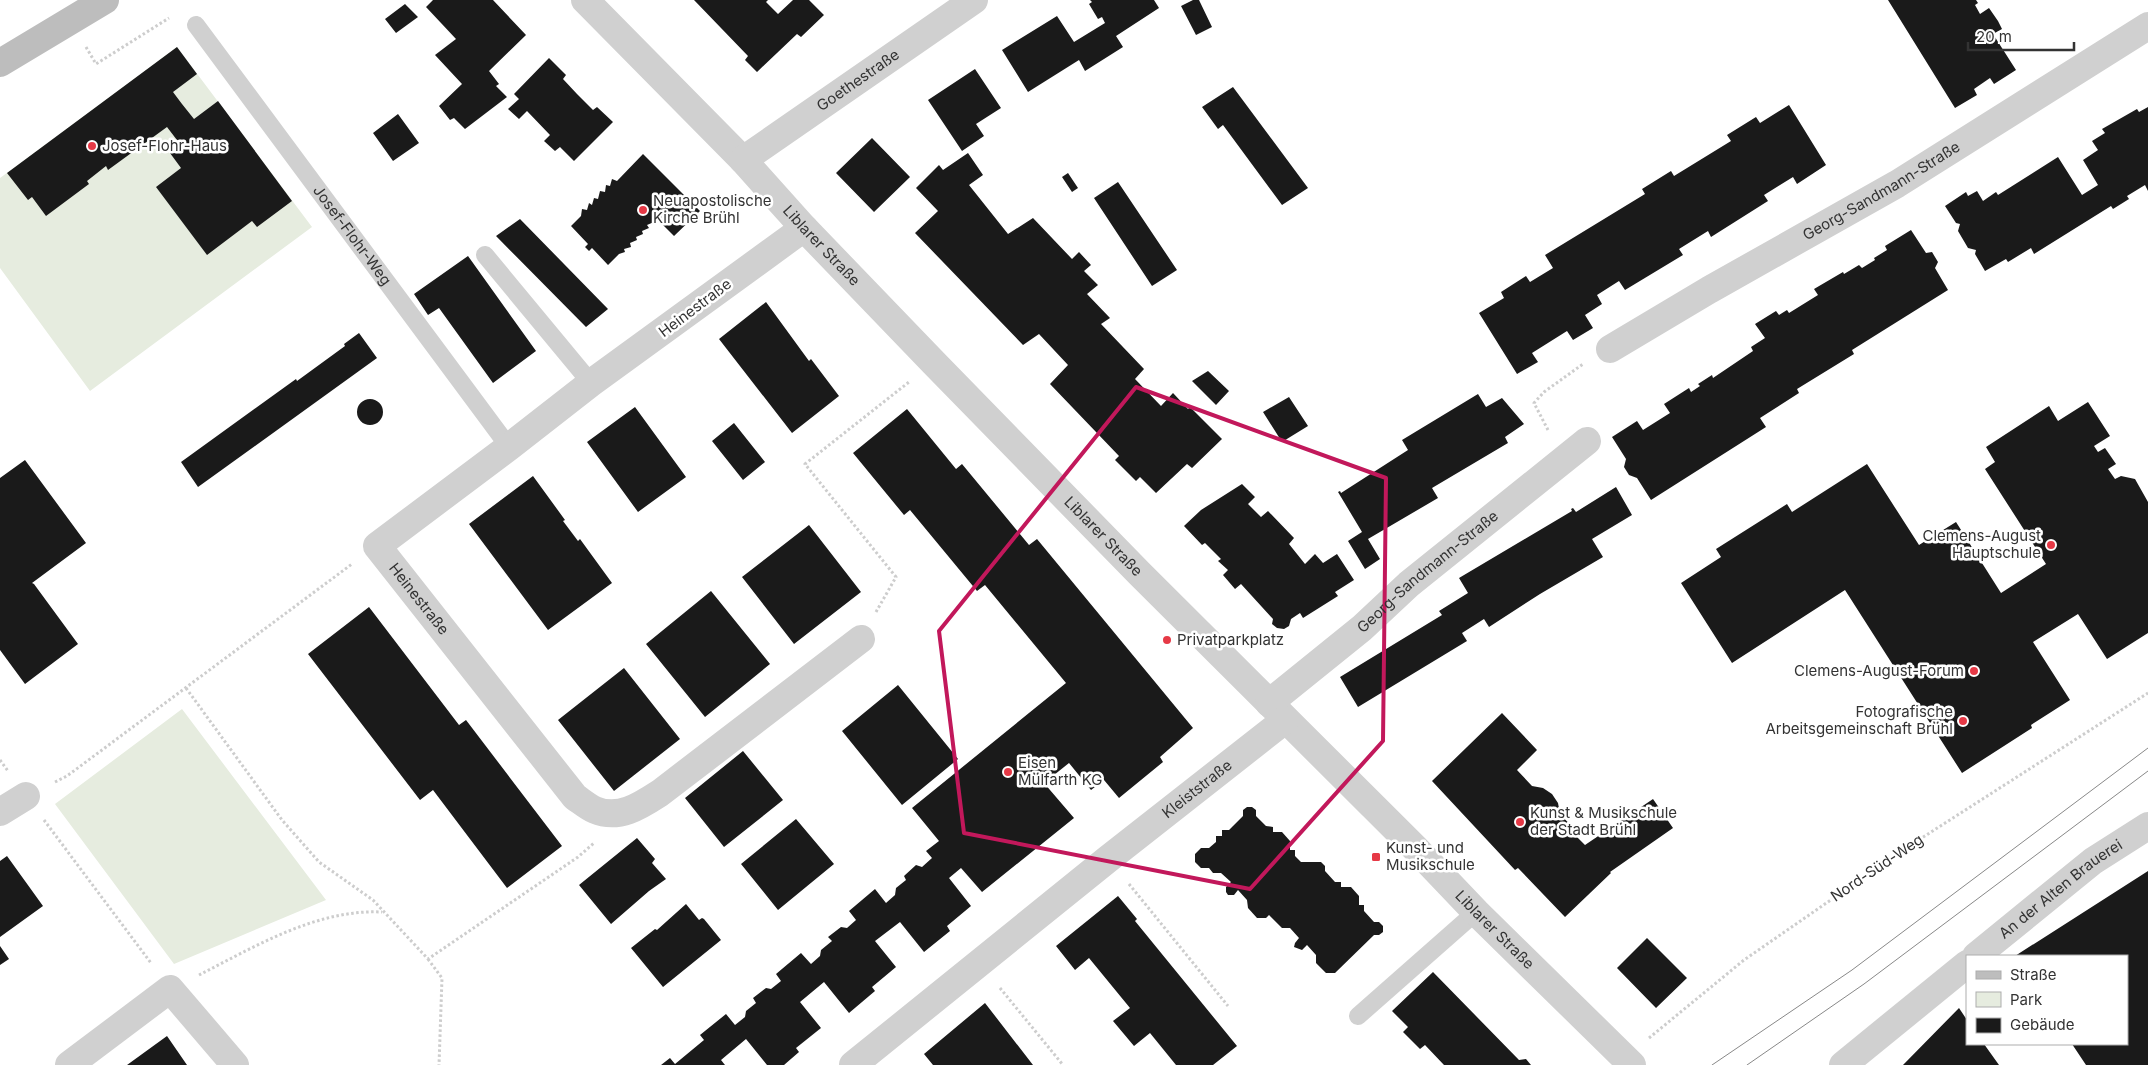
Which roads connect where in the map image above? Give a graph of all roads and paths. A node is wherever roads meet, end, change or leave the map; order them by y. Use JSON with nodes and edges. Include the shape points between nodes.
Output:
{"nodes":[{"id":1,"x":105,"y":0,"type":"edge"},
{"id":2,"x":585,"y":0,"type":"edge"},
{"id":3,"x":974,"y":0,"type":"edge"},
{"id":4,"x":70,"y":21,"type":"junction"},
{"id":5,"x":196,"y":25,"type":"joint"},
{"id":6,"x":2148,"y":26,"type":"edge"},
{"id":7,"x":0,"y":63,"type":"edge"},
{"id":8,"x":743,"y":160,"type":"junction"},
{"id":9,"x":804,"y":228,"type":"junction"},
{"id":10,"x":485,"y":255,"type":"dead end"},
{"id":11,"x":1610,"y":349,"type":"joint"},
{"id":12,"x":934,"y":363,"type":"junction"},
{"id":13,"x":591,"y":383,"type":"junction"},
{"id":14,"x":1588,"y":441,"type":"dead end"},
{"id":15,"x":509,"y":447,"type":"junction"},
{"id":16,"x":1564,"y":458,"type":"junction"},
{"id":17,"x":377,"y":546,"type":"junction"},
{"id":18,"x":861,"y":639,"type":"joint"},
{"id":19,"x":186,"y":688,"type":"junction"},
{"id":20,"x":2148,"y":693,"type":"edge"},
{"id":21,"x":1277,"y":712,"type":"junction"},
{"id":22,"x":0,"y":760,"type":"edge"},
{"id":23,"x":26,"y":796,"type":"junction"},
{"id":24,"x":630,"y":810,"type":"junction"},
{"id":25,"x":0,"y":812,"type":"edge"},
{"id":26,"x":2148,"y":826,"type":"edge"},
{"id":27,"x":1108,"y":859,"type":"junction"},
{"id":28,"x":383,"y":912,"type":"junction"},
{"id":29,"x":1476,"y":912,"type":"junction"},
{"id":30,"x":1977,"y":955,"type":"edge"},
{"id":31,"x":428,"y":959,"type":"junction"},
{"id":32,"x":980,"y":963,"type":"junction"},
{"id":33,"x":1966,"y":965,"type":"edge"},
{"id":34,"x":170,"y":989,"type":"junction"},
{"id":35,"x":1228,"y":1006,"type":"dead end"},
{"id":36,"x":1358,"y":1016,"type":"dead end"},
{"id":37,"x":1629,"y":1063,"type":"edge"},
{"id":38,"x":69,"y":1065,"type":"edge"},
{"id":39,"x":235,"y":1065,"type":"edge"},
{"id":40,"x":439,"y":1065,"type":"edge"},
{"id":41,"x":853,"y":1065,"type":"edge"},
{"id":42,"x":1063,"y":1065,"type":"edge"},
{"id":43,"x":1843,"y":1065,"type":"edge"}],
"edges":[{"from":1,"to":4,"type":"main road"},
{"from":2,"to":8,"type":"street","name":"Liblarer Straße"},
{"from":3,"to":8,"type":"street","name":"Goethestraße"},
{"from":4,"to":5,"type":"path","via":[[96,64],[184,8]]},
{"from":4,"to":7,"type":"main road"},
{"from":5,"to":15,"type":"lane","name":"Josef-Flohr-Weg"},
{"from":6,"to":11,"type":"street","name":"Georg-Sandmann-Straße","via":[[1897,184]]},
{"from":8,"to":9,"type":"street","name":"Liblarer Straße"},
{"from":9,"to":12,"type":"street","name":"Liblarer Straße"},
{"from":9,"to":13,"type":"street","name":"Heinestraße"},
{"from":10,"to":13,"type":"lane"},
{"from":11,"to":16,"type":"path","via":[[1544,392],[1534,404]]},
{"from":12,"to":18,"type":"path","via":[[805,464],[896,577]]},
{"from":12,"to":21,"type":"street","name":"Liblarer Straße"},
{"from":13,"to":15,"type":"street","name":"Heinestraße"},
{"from":14,"to":16,"type":"street","name":"Georg-Sandmann-Straße"},
{"from":15,"to":17,"type":"street","name":"Heinestraße"},
{"from":16,"to":21,"type":"street","name":"Georg-Sandmann-Straße","via":[[1409,584]]},
{"from":17,"to":19,"type":"path"},
{"from":17,"to":24,"type":"street","name":"Heinestraße","via":[[575,797],[595,810],[616,814]]},
{"from":18,"to":24,"type":"street","name":"Heinestraße","via":[[660,793]]},
{"from":19,"to":23,"type":"path","via":[[67,776]]},
{"from":19,"to":28,"type":"path","via":[[282,820],[319,862],[372,900]]},
{"from":20,"to":37,"type":"path","name":"Nord-Süd-Weg","via":[[1903,850],[1744,960],[1656,1032]]},
{"from":21,"to":27,"type":"street","name":"Kleiststraße"},
{"from":21,"to":29,"type":"street","name":"Liblarer Straße"},
{"from":22,"to":23,"type":"path"},
{"from":23,"to":25,"type":"street"},
{"from":23,"to":34,"type":"path"},
{"from":24,"to":31,"type":"path","via":[[578,857]]},
{"from":26,"to":30,"type":"street","name":"An der Alten Brauerei","via":[[2093,860]]},
{"from":27,"to":32,"type":"street","name":"Kleiststraße"},
{"from":27,"to":35,"type":"path"},
{"from":28,"to":31,"type":"path"},
{"from":28,"to":34,"type":"path","via":[[362,911],[281,933]]},
{"from":29,"to":36,"type":"lane"},
{"from":29,"to":37,"type":"street","name":"Liblarer Straße"},
{"from":31,"to":40,"type":"path","via":[[442,978]]},
{"from":32,"to":41,"type":"street","name":"Kleiststraße"},
{"from":32,"to":42,"type":"path"},
{"from":33,"to":43,"type":"street"},
{"from":34,"to":38,"type":"street"},
{"from":34,"to":39,"type":"street"}]}
